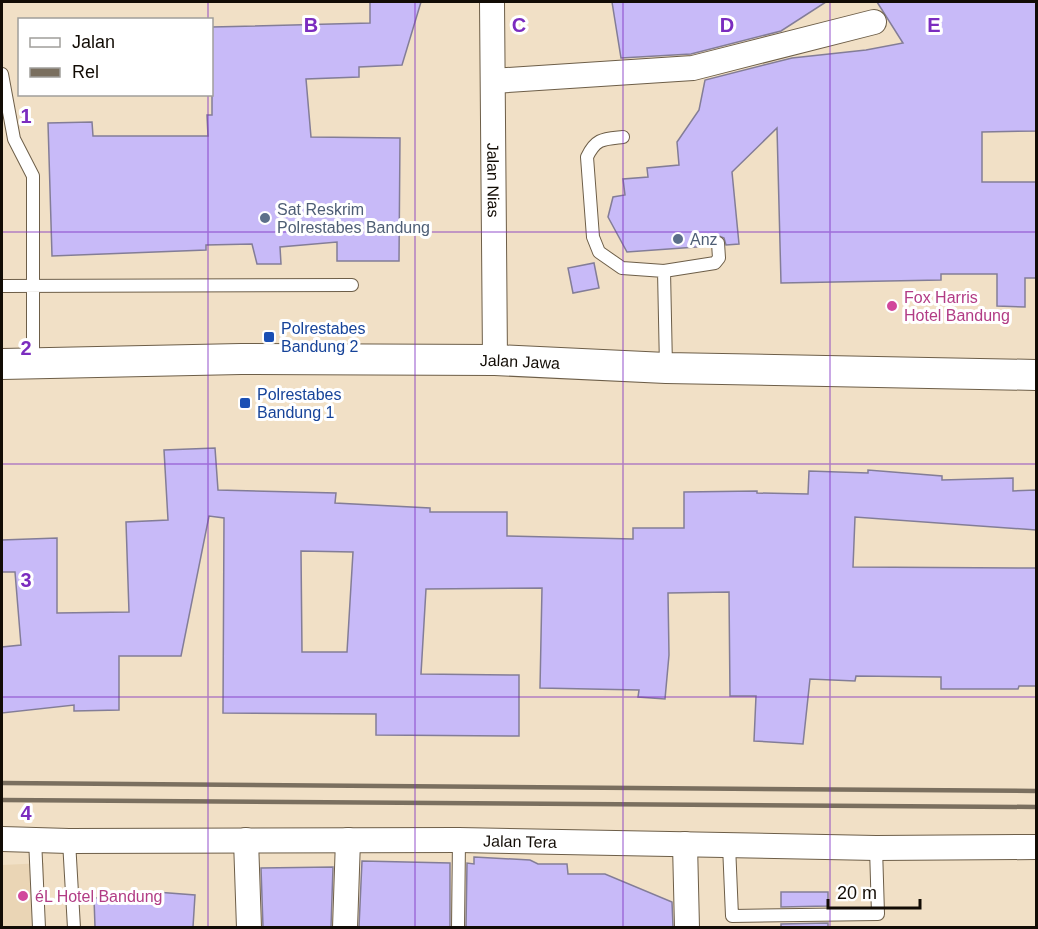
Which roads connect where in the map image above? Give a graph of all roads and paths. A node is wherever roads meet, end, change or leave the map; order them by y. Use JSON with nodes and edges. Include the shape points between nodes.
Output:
{"nodes":[{"id":1,"x":492,"y":2,"type":"edge"},
{"id":2,"x":874,"y":22,"type":"dead end"},
{"id":3,"x":2,"y":74,"type":"edge"},
{"id":4,"x":493,"y":81,"type":"junction"},
{"id":5,"x":623,"y":137,"type":"dead end"},
{"id":6,"x":718,"y":243,"type":"dead end"},
{"id":7,"x":664,"y":271,"type":"junction"},
{"id":8,"x":352,"y":285,"type":"dead end"},
{"id":9,"x":2,"y":286,"type":"edge"},
{"id":10,"x":33,"y":287,"type":"junction"},
{"id":11,"x":495,"y":360,"type":"junction"},
{"id":12,"x":33,"y":363,"type":"junction"},
{"id":13,"x":2,"y":364,"type":"edge"},
{"id":14,"x":666,"y":368,"type":"junction"},
{"id":15,"x":1036,"y":375,"type":"edge"},
{"id":16,"x":2,"y":839,"type":"edge"},
{"id":17,"x":35,"y":839,"type":"junction"},
{"id":18,"x":246,"y":840,"type":"junction"},
{"id":19,"x":348,"y":840,"type":"junction"},
{"id":20,"x":459,"y":840,"type":"junction"},
{"id":21,"x":69,"y":841,"type":"junction"},
{"id":22,"x":685,"y":844,"type":"junction"},
{"id":23,"x":729,"y":845,"type":"junction"},
{"id":24,"x":1036,"y":846,"type":"edge"},
{"id":25,"x":876,"y":848,"type":"junction"},
{"id":26,"x":39,"y":927,"type":"edge"},
{"id":27,"x":74,"y":927,"type":"edge"},
{"id":28,"x":249,"y":927,"type":"edge"},
{"id":29,"x":345,"y":927,"type":"edge"},
{"id":30,"x":458,"y":927,"type":"edge"},
{"id":31,"x":687,"y":927,"type":"edge"}],
"edges":[{"from":1,"to":4,"type":"street","name":"Jalan Nias"},
{"from":2,"to":4,"type":"street","via":[[693,68]]},
{"from":3,"to":10,"type":"lane","via":[[14,139],[33,176]]},
{"from":4,"to":11,"type":"street","name":"Jalan Nias"},
{"from":5,"to":7,"type":"lane","via":[[602,139],[592,146],[587,157],[593,237],[599,252],[622,268]]},
{"from":6,"to":7,"type":"lane","via":[[715,263]]},
{"from":7,"to":14,"type":"lane"},
{"from":8,"to":10,"type":"lane"},
{"from":9,"to":10,"type":"lane"},
{"from":10,"to":12,"type":"lane"},
{"from":11,"to":12,"type":"street","name":"Jalan Jawa"},
{"from":11,"to":14,"type":"street","name":"Jalan Jawa"},
{"from":12,"to":13,"type":"street","name":"Jalan Jawa"},
{"from":14,"to":15,"type":"street","name":"Jalan Jawa"},
{"from":16,"to":17,"type":"street","name":"Jalan Tera"},
{"from":17,"to":21,"type":"street","name":"Jalan Tera"},
{"from":17,"to":26,"type":"lane"},
{"from":18,"to":19,"type":"street","name":"Jalan Tera"},
{"from":18,"to":21,"type":"street","name":"Jalan Tera"},
{"from":18,"to":28,"type":"street"},
{"from":19,"to":20,"type":"street","name":"Jalan Tera"},
{"from":19,"to":29,"type":"street"},
{"from":20,"to":22,"type":"street","name":"Jalan Tera"},
{"from":20,"to":30,"type":"lane"},
{"from":21,"to":27,"type":"lane"},
{"from":22,"to":23,"type":"street","name":"Jalan Tera"},
{"from":22,"to":31,"type":"street"},
{"from":23,"to":25,"type":"street","name":"Jalan Tera"},
{"from":23,"to":25,"type":"lane","via":[[732,916],[878,914]]},
{"from":24,"to":25,"type":"street","name":"Jalan Tera"}]}
